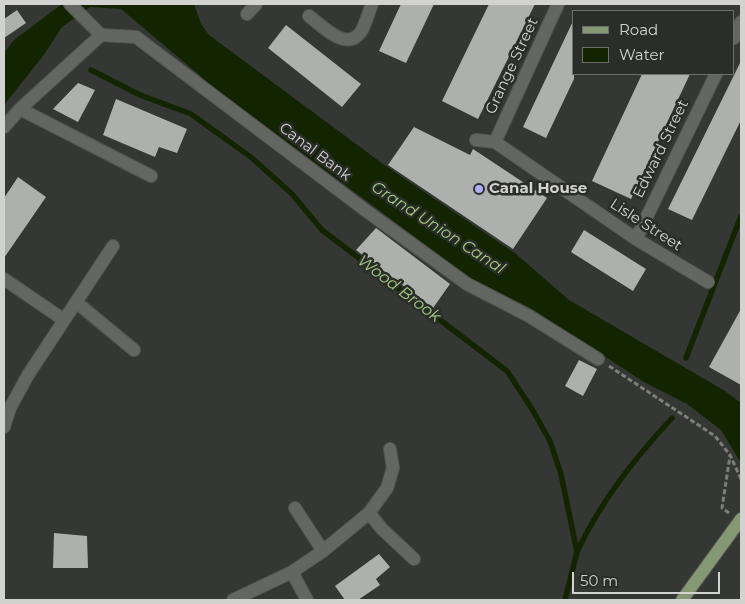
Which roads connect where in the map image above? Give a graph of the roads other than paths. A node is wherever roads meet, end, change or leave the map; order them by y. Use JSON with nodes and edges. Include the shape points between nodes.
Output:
{"nodes":[{"id":1,"x":70,"y":4,"type":"edge"},
{"id":2,"x":256,"y":4,"type":"edge"},
{"id":3,"x":372,"y":4,"type":"edge"},
{"id":4,"x":558,"y":4,"type":"edge"},
{"id":5,"x":248,"y":14,"type":"dead end"},
{"id":6,"x":309,"y":16,"type":"dead end"},
{"id":7,"x":741,"y":22,"type":"edge"},
{"id":8,"x":100,"y":35,"type":"junction"},
{"id":9,"x":735,"y":36,"type":"edge"},
{"id":10,"x":716,"y":75,"type":"edge"},
{"id":11,"x":20,"y":109,"type":"junction"},
{"id":12,"x":4,"y":127,"type":"edge"},
{"id":13,"x":476,"y":140,"type":"dead end"},
{"id":14,"x":495,"y":142,"type":"junction"},
{"id":15,"x":151,"y":176,"type":"dead end"},
{"id":16,"x":636,"y":239,"type":"junction"},
{"id":17,"x":113,"y":246,"type":"dead end"},
{"id":18,"x":4,"y":280,"type":"edge"},
{"id":19,"x":708,"y":282,"type":"dead end"},
{"id":20,"x":76,"y":302,"type":"junction"},
{"id":21,"x":64,"y":320,"type":"junction"},
{"id":22,"x":134,"y":350,"type":"dead end"},
{"id":23,"x":598,"y":359,"type":"road end"},
{"id":24,"x":4,"y":427,"type":"edge"},
{"id":25,"x":390,"y":449,"type":"dead end"},
{"id":26,"x":295,"y":508,"type":"dead end"},
{"id":27,"x":369,"y":513,"type":"junction"},
{"id":28,"x":741,"y":520,"type":"edge"},
{"id":29,"x":323,"y":551,"type":"junction"},
{"id":30,"x":414,"y":559,"type":"dead end"},
{"id":31,"x":292,"y":572,"type":"junction"},
{"id":32,"x":233,"y":600,"type":"edge"},
{"id":33,"x":307,"y":600,"type":"edge"},
{"id":34,"x":682,"y":600,"type":"edge"}],
"edges":[{"from":1,"to":8,"type":"street"},
{"from":2,"to":5,"type":"street"},
{"from":3,"to":6,"type":"street","via":[[361,31],[347,40],[338,39]]},
{"from":4,"to":14,"type":"street","name":"Grange Street"},
{"from":7,"to":9,"type":"street"},
{"from":8,"to":11,"type":"street"},
{"from":8,"to":23,"type":"street","name":"Canal Bank","via":[[136,37],[467,284],[529,316]]},
{"from":10,"to":16,"type":"street","name":"Edward Street"},
{"from":11,"to":12,"type":"street"},
{"from":11,"to":15,"type":"street"},
{"from":13,"to":14,"type":"street"},
{"from":14,"to":16,"type":"street","name":"Lisle Street"},
{"from":16,"to":19,"type":"street","name":"Lisle Street"},
{"from":17,"to":20,"type":"street"},
{"from":18,"to":21,"type":"street"},
{"from":20,"to":21,"type":"street"},
{"from":20,"to":22,"type":"street"},
{"from":21,"to":24,"type":"street","via":[[28,375],[10,408]]},
{"from":25,"to":27,"type":"street","via":[[393,468],[387,488]]},
{"from":26,"to":29,"type":"street"},
{"from":27,"to":29,"type":"street"},
{"from":27,"to":30,"type":"street"},
{"from":28,"to":34,"type":"main road"},
{"from":29,"to":31,"type":"street"},
{"from":31,"to":32,"type":"street"},
{"from":31,"to":33,"type":"street"}]}
